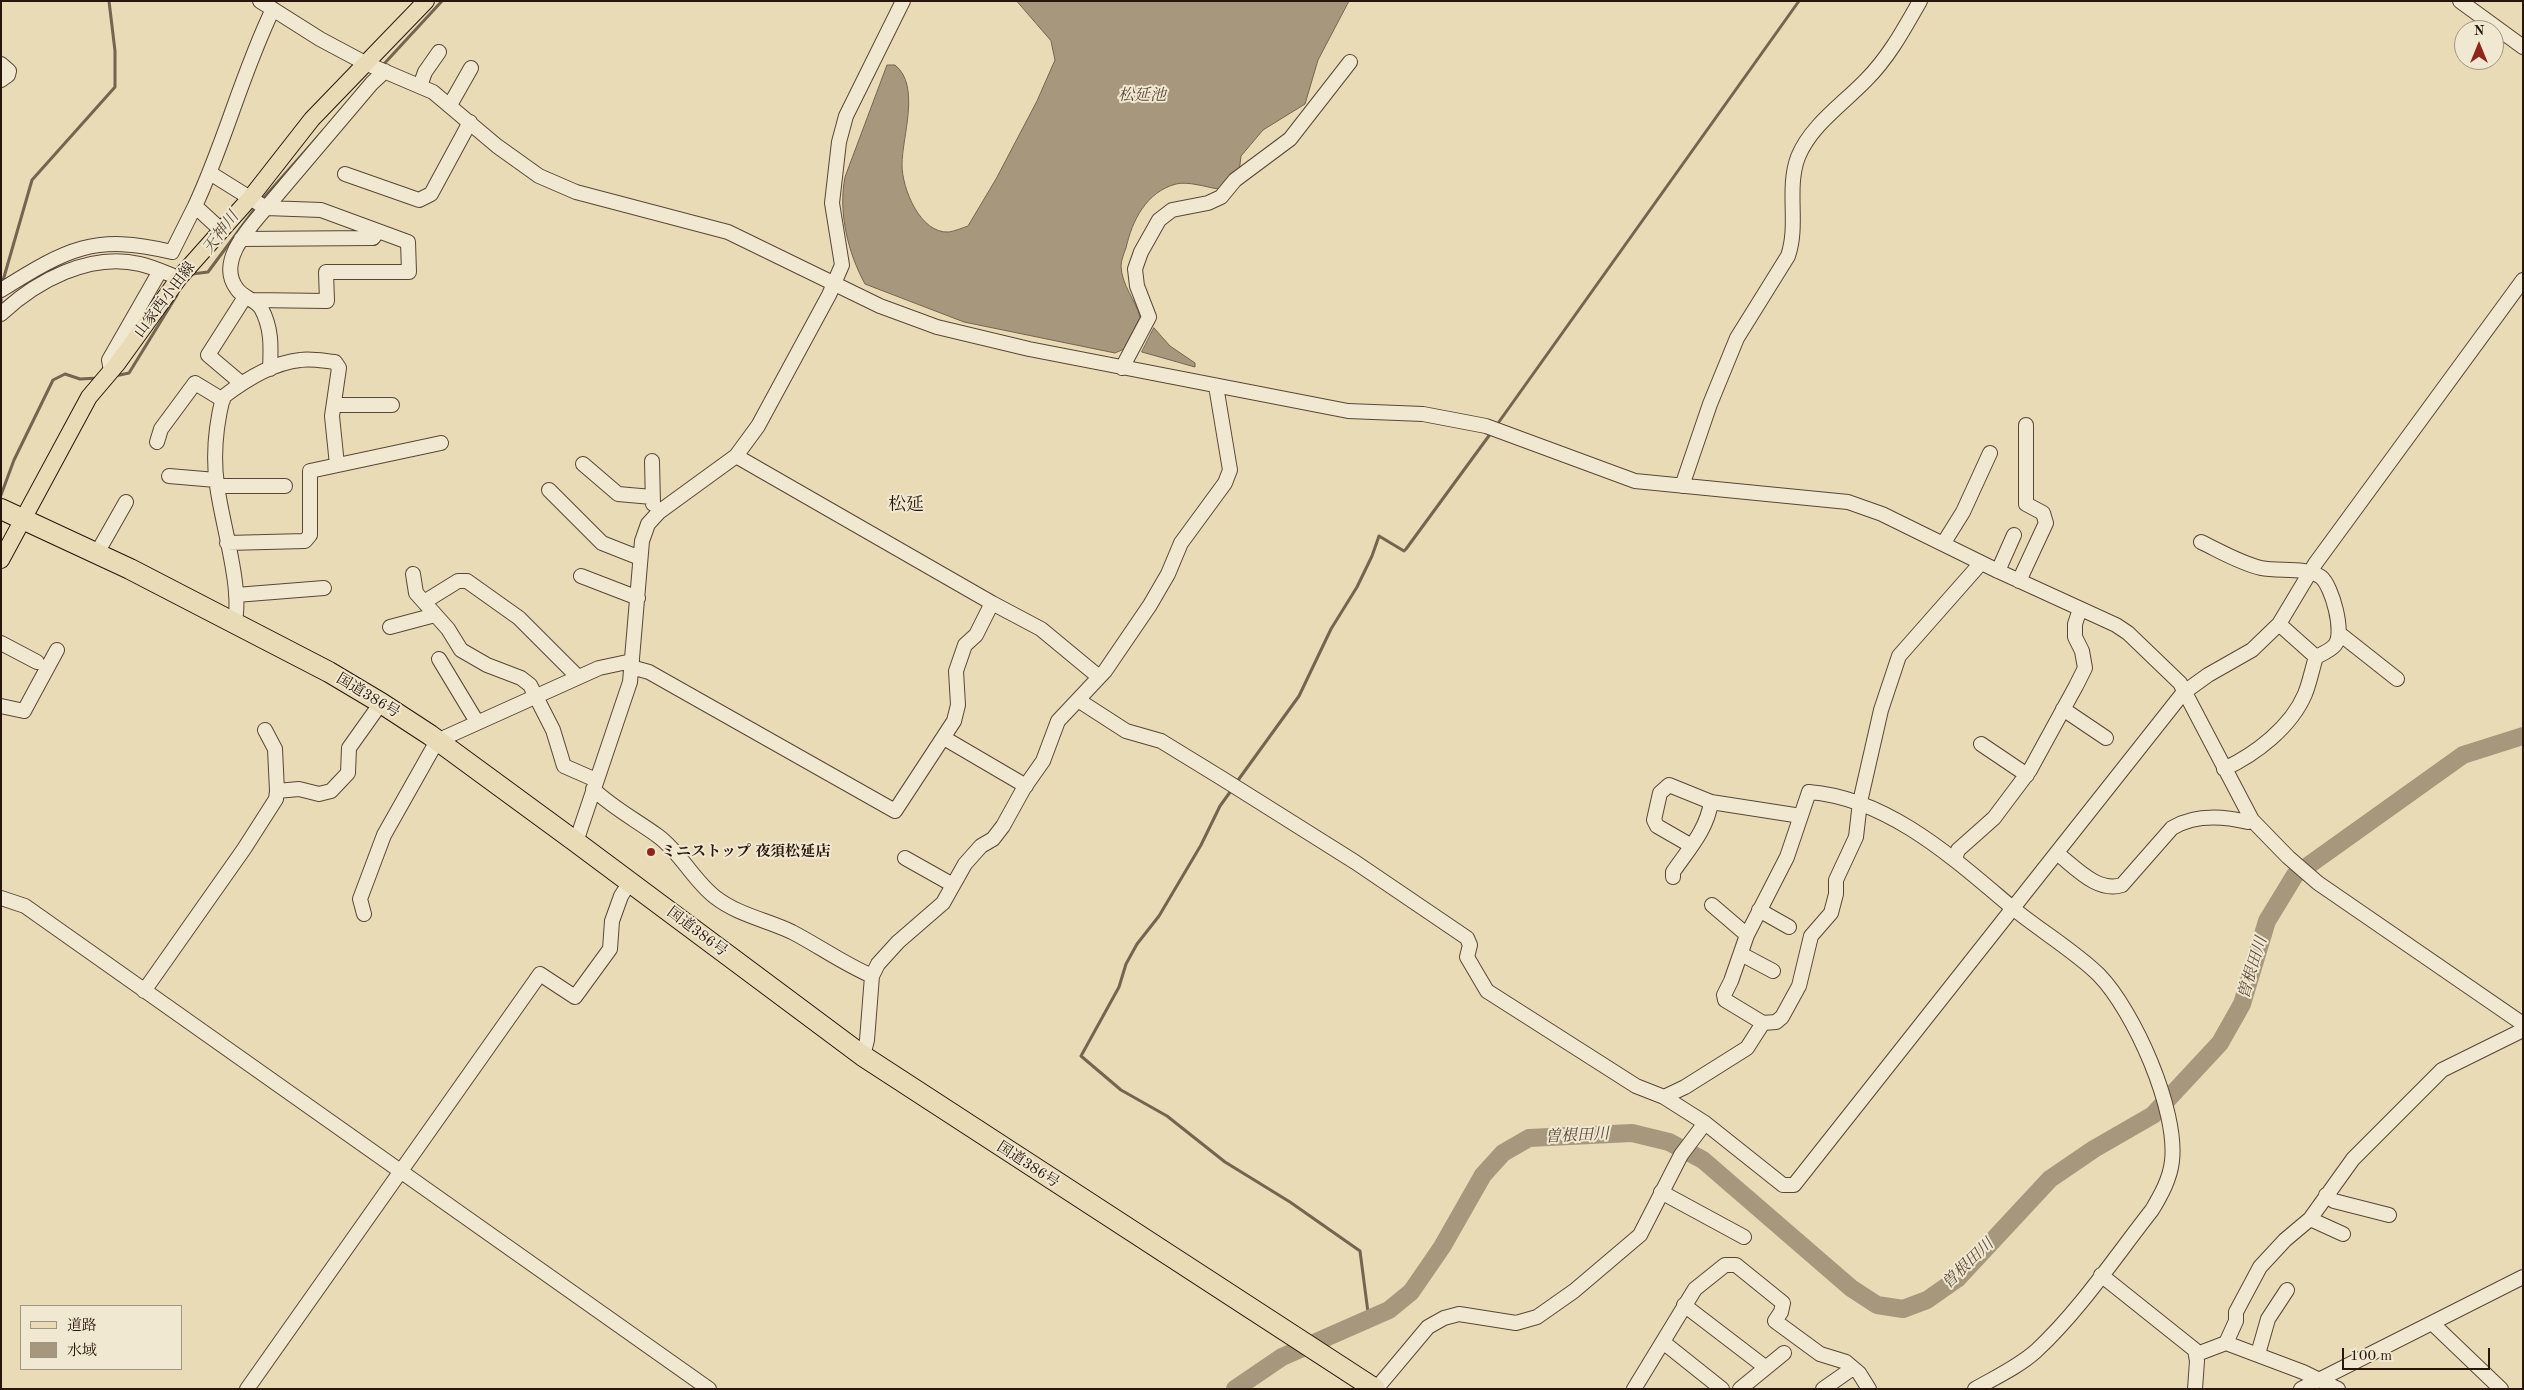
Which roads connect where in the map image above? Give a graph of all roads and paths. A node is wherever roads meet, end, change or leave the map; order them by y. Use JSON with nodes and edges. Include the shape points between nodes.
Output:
{"nodes":[{"id":1,"x":260,"y":1,"type":"edge"},
{"id":2,"x":426,"y":1,"type":"edge"},
{"id":3,"x":904,"y":1,"type":"edge"},
{"id":4,"x":1920,"y":1,"type":"edge"},
{"id":5,"x":2460,"y":1,"type":"edge"},
{"id":6,"x":273,"y":9,"type":"junction"},
{"id":7,"x":2523,"y":47,"type":"edge"},
{"id":8,"x":439,"y":52,"type":"dead end"},
{"id":9,"x":1350,"y":62,"type":"dead end"},
{"id":10,"x":365,"y":63,"type":"junction"},
{"id":11,"x":1,"y":64,"type":"edge"},
{"id":12,"x":471,"y":68,"type":"dead end"},
{"id":13,"x":385,"y":71,"type":"junction"},
{"id":14,"x":1,"y":80,"type":"edge"},
{"id":15,"x":420,"y":86,"type":"junction"},
{"id":16,"x":450,"y":105,"type":"junction"},
{"id":17,"x":470,"y":122,"type":"junction"},
{"id":18,"x":210,"y":174,"type":"junction"},
{"id":19,"x":345,"y":174,"type":"dead end"},
{"id":20,"x":250,"y":197,"type":"junction"},
{"id":21,"x":195,"y":206,"type":"junction"},
{"id":22,"x":266,"y":208,"type":"junction"},
{"id":23,"x":221,"y":230,"type":"junction"},
{"id":24,"x":378,"y":231,"type":"junction"},
{"id":25,"x":241,"y":239,"type":"junction"},
{"id":26,"x":160,"y":271,"type":"junction"},
{"id":27,"x":180,"y":278,"type":"junction"},
{"id":28,"x":2523,"y":280,"type":"edge"},
{"id":29,"x":833,"y":283,"type":"junction"},
{"id":30,"x":1,"y":290,"type":"edge"},
{"id":31,"x":249,"y":299,"type":"junction"},
{"id":32,"x":1,"y":314,"type":"edge"},
{"id":33,"x":1122,"y":368,"type":"junction"},
{"id":34,"x":270,"y":369,"type":"junction"},
{"id":35,"x":111,"y":371,"type":"junction"},
{"id":36,"x":241,"y":383,"type":"junction"},
{"id":37,"x":1216,"y":386,"type":"junction"},
{"id":38,"x":223,"y":400,"type":"junction"},
{"id":39,"x":334,"y":405,"type":"junction"},
{"id":40,"x":392,"y":405,"type":"dead end"},
{"id":41,"x":2026,"y":425,"type":"dead end"},
{"id":42,"x":157,"y":442,"type":"dead end"},
{"id":43,"x":442,"y":443,"type":"dead end"},
{"id":44,"x":1990,"y":453,"type":"dead end"},
{"id":45,"x":736,"y":456,"type":"junction"},
{"id":46,"x":652,"y":461,"type":"dead end"},
{"id":47,"x":338,"y":464,"type":"junction"},
{"id":48,"x":582,"y":464,"type":"dead end"},
{"id":49,"x":169,"y":476,"type":"dead end"},
{"id":50,"x":216,"y":483,"type":"junction"},
{"id":51,"x":285,"y":486,"type":"dead end"},
{"id":52,"x":1682,"y":486,"type":"junction"},
{"id":53,"x":549,"y":490,"type":"dead end"},
{"id":54,"x":652,"y":497,"type":"junction"},
{"id":55,"x":126,"y":502,"type":"dead end"},
{"id":56,"x":12,"y":513,"type":"edge"},
{"id":57,"x":654,"y":517,"type":"junction"},
{"id":58,"x":2014,"y":535,"type":"dead end"},
{"id":59,"x":2201,"y":542,"type":"dead end"},
{"id":60,"x":227,"y":544,"type":"junction"},
{"id":61,"x":1943,"y":544,"type":"junction"},
{"id":62,"x":97,"y":553,"type":"junction"},
{"id":63,"x":640,"y":558,"type":"junction"},
{"id":64,"x":1,"y":560,"type":"edge"},
{"id":65,"x":1981,"y":563,"type":"junction"},
{"id":66,"x":1998,"y":571,"type":"junction"},
{"id":67,"x":2310,"y":572,"type":"junction"},
{"id":68,"x":413,"y":574,"type":"dead end"},
{"id":69,"x":581,"y":576,"type":"dead end"},
{"id":70,"x":2019,"y":581,"type":"junction"},
{"id":71,"x":324,"y":588,"type":"dead end"},
{"id":72,"x":236,"y":595,"type":"junction"},
{"id":73,"x":638,"y":598,"type":"junction"},
{"id":74,"x":424,"y":602,"type":"junction"},
{"id":75,"x":992,"y":603,"type":"junction"},
{"id":76,"x":2080,"y":608,"type":"junction"},
{"id":77,"x":435,"y":615,"type":"junction"},
{"id":78,"x":234,"y":623,"type":"junction"},
{"id":79,"x":2279,"y":624,"type":"junction"},
{"id":80,"x":390,"y":627,"type":"dead end"},
{"id":81,"x":2340,"y":634,"type":"junction"},
{"id":82,"x":1,"y":643,"type":"edge"},
{"id":83,"x":57,"y":650,"type":"dead end"},
{"id":84,"x":2316,"y":657,"type":"junction"},
{"id":85,"x":439,"y":659,"type":"dead end"},
{"id":86,"x":37,"y":662,"type":"dead end"},
{"id":87,"x":632,"y":664,"type":"junction"},
{"id":88,"x":578,"y":677,"type":"junction"},
{"id":89,"x":1099,"y":677,"type":"junction"},
{"id":90,"x":2397,"y":680,"type":"dead end"},
{"id":91,"x":2183,"y":693,"type":"junction"},
{"id":92,"x":537,"y":695,"type":"junction"},
{"id":93,"x":1078,"y":700,"type":"junction"},
{"id":94,"x":381,"y":703,"type":"junction"},
{"id":95,"x":1,"y":706,"type":"edge"},
{"id":96,"x":2063,"y":710,"type":"junction"},
{"id":97,"x":477,"y":722,"type":"junction"},
{"id":98,"x":265,"y":730,"type":"dead end"},
{"id":99,"x":944,"y":738,"type":"junction"},
{"id":100,"x":2106,"y":738,"type":"dead end"},
{"id":101,"x":437,"y":741,"type":"junction"},
{"id":102,"x":1981,"y":744,"type":"dead end"},
{"id":103,"x":2224,"y":769,"type":"junction"},
{"id":104,"x":2027,"y":774,"type":"junction"},
{"id":105,"x":594,"y":784,"type":"junction"},
{"id":106,"x":1026,"y":786,"type":"junction"},
{"id":107,"x":276,"y":791,"type":"junction"},
{"id":108,"x":1711,"y":802,"type":"junction"},
{"id":109,"x":1860,"y":802,"type":"junction"},
{"id":110,"x":1801,"y":816,"type":"junction"},
{"id":111,"x":2252,"y":820,"type":"junction"},
{"id":112,"x":576,"y":842,"type":"junction"},
{"id":113,"x":1690,"y":846,"type":"junction"},
{"id":114,"x":2058,"y":854,"type":"junction"},
{"id":115,"x":904,"y":858,"type":"dead end"},
{"id":116,"x":1955,"y":859,"type":"junction"},
{"id":117,"x":1672,"y":877,"type":"dead end"},
{"id":118,"x":630,"y":882,"type":"junction"},
{"id":119,"x":953,"y":885,"type":"junction"},
{"id":120,"x":1,"y":898,"type":"edge"},
{"id":121,"x":1712,"y":905,"type":"dead end"},
{"id":122,"x":2014,"y":909,"type":"junction"},
{"id":123,"x":1759,"y":910,"type":"junction"},
{"id":124,"x":364,"y":914,"type":"dead end"},
{"id":125,"x":1789,"y":927,"type":"dead end"},
{"id":126,"x":1747,"y":935,"type":"junction"},
{"id":127,"x":1741,"y":954,"type":"junction"},
{"id":128,"x":1773,"y":971,"type":"dead end"},
{"id":129,"x":872,"y":976,"type":"junction"},
{"id":130,"x":144,"y":991,"type":"junction"},
{"id":131,"x":1763,"y":1023,"type":"junction"},
{"id":132,"x":2523,"y":1024,"type":"edge"},
{"id":133,"x":2523,"y":1030,"type":"edge"},
{"id":134,"x":863,"y":1056,"type":"junction"},
{"id":135,"x":1664,"y":1097,"type":"junction"},
{"id":136,"x":1702,"y":1127,"type":"junction"},
{"id":137,"x":400,"y":1172,"type":"junction"},
{"id":138,"x":1661,"y":1192,"type":"junction"},
{"id":139,"x":2326,"y":1195,"type":"junction"},
{"id":140,"x":2389,"y":1215,"type":"dead end"},
{"id":141,"x":2310,"y":1218,"type":"junction"},
{"id":142,"x":2343,"y":1234,"type":"dead end"},
{"id":143,"x":1744,"y":1238,"type":"dead end"},
{"id":144,"x":2101,"y":1275,"type":"junction"},
{"id":145,"x":2523,"y":1277,"type":"edge"},
{"id":146,"x":2287,"y":1290,"type":"dead end"},
{"id":147,"x":1684,"y":1306,"type":"junction"},
{"id":148,"x":2432,"y":1323,"type":"junction"},
{"id":149,"x":1663,"y":1342,"type":"junction"},
{"id":150,"x":2226,"y":1343,"type":"junction"},
{"id":151,"x":1784,"y":1353,"type":"dead end"},
{"id":152,"x":2197,"y":1354,"type":"junction"},
{"id":153,"x":2258,"y":1354,"type":"junction"},
{"id":154,"x":1765,"y":1368,"type":"junction"},
{"id":155,"x":1853,"y":1368,"type":"junction"},
{"id":156,"x":2316,"y":1380,"type":"junction"},
{"id":157,"x":247,"y":1389,"type":"edge"},
{"id":158,"x":709,"y":1389,"type":"edge"},
{"id":159,"x":1375,"y":1389,"type":"edge"},
{"id":160,"x":1634,"y":1389,"type":"edge"},
{"id":161,"x":1722,"y":1389,"type":"edge"},
{"id":162,"x":1740,"y":1389,"type":"edge"},
{"id":163,"x":1823,"y":1389,"type":"edge"},
{"id":164,"x":1869,"y":1389,"type":"edge"},
{"id":165,"x":1975,"y":1389,"type":"edge"},
{"id":166,"x":2194,"y":1389,"type":"edge"},
{"id":167,"x":2301,"y":1389,"type":"edge"},
{"id":168,"x":2338,"y":1389,"type":"edge"},
{"id":169,"x":2501,"y":1389,"type":"edge"}],
"edges":[{"from":1,"to":6,"type":"street"},
{"from":2,"to":10,"type":"main road","name":"山家西小田線"},
{"from":3,"to":29,"type":"street","via":[[846,116],[839,142],[832,203],[842,265]]},
{"from":4,"to":52,"type":"street","via":[[1889,55],[1811,136],[1798,157],[1792,182],[1792,244],[1788,256],[1737,338]]},
{"from":5,"to":7,"type":"street"},
{"from":6,"to":10,"type":"street"},
{"from":6,"to":18,"type":"street","via":[[249,62]]},
{"from":8,"to":15,"type":"street"},
{"from":9,"to":33,"type":"street","via":[[1290,139],[1236,180],[1221,197],[1208,204],[1172,210],[1159,220],[1135,269],[1149,318]]},
{"from":10,"to":13,"type":"street"},
{"from":10,"to":20,"type":"main road","name":"山家西小田線","via":[[312,118]]},
{"from":11,"to":14,"type":"street","via":[[9,71],[8,76]]},
{"from":12,"to":16,"type":"street"},
{"from":13,"to":15,"type":"street"},
{"from":13,"to":22,"type":"street"},
{"from":15,"to":16,"type":"street"},
{"from":16,"to":17,"type":"street"},
{"from":17,"to":19,"type":"street","via":[[431,194],[419,200]]},
{"from":17,"to":29,"type":"street","via":[[539,176],[566,189],[728,232]]},
{"from":18,"to":20,"type":"street"},
{"from":18,"to":21,"type":"street"},
{"from":20,"to":22,"type":"street"},
{"from":20,"to":23,"type":"main road","name":"山家西小田線"},
{"from":21,"to":23,"type":"street"},
{"from":21,"to":30,"type":"street","via":[[172,252],[138,245],[93,244],[74,249]]},
{"from":22,"to":24,"type":"street","via":[[320,210]]},
{"from":22,"to":25,"type":"street"},
{"from":23,"to":27,"type":"main road","name":"山家西小田線"},
{"from":24,"to":25,"type":"street","via":[[373,238]]},
{"from":24,"to":31,"type":"street","via":[[408,242],[408,272],[326,272],[328,301]]},
{"from":25,"to":31,"type":"street","via":[[233,254],[230,275],[236,289]]},
{"from":26,"to":27,"type":"street"},
{"from":26,"to":32,"type":"street","via":[[139,264],[90,263],[18,298]]},
{"from":26,"to":35,"type":"street","via":[[109,360]]},
{"from":27,"to":35,"type":"main road","name":"山家西小田線"},
{"from":28,"to":67,"type":"street"},
{"from":29,"to":33,"type":"street","via":[[880,306],[938,327]]},
{"from":29,"to":45,"type":"street","via":[[758,426]]},
{"from":31,"to":34,"type":"street","via":[[260,308],[270,329]]},
{"from":31,"to":36,"type":"street","via":[[208,355]]},
{"from":33,"to":37,"type":"street"},
{"from":34,"to":36,"type":"street"},
{"from":34,"to":39,"type":"street","via":[[299,360],[335,362],[339,368]]},
{"from":35,"to":56,"type":"main road","name":"山家西小田線","via":[[89,397]]},
{"from":36,"to":38,"type":"street"},
{"from":37,"to":52,"type":"street","via":[[1348,411],[1423,414],[1486,426],[1635,481]]},
{"from":37,"to":89,"type":"street","via":[[1230,470],[1225,483],[1192,526],[1150,605]]},
{"from":38,"to":42,"type":"street","via":[[196,383],[161,429]]},
{"from":38,"to":50,"type":"street","via":[[215,454]]},
{"from":39,"to":40,"type":"street"},
{"from":39,"to":47,"type":"street","via":[[332,416]]},
{"from":41,"to":70,"type":"street","via":[[2026,504],[2043,513],[2046,523]]},
{"from":43,"to":47,"type":"street"},
{"from":44,"to":61,"type":"street","via":[[1963,512]]},
{"from":45,"to":57,"type":"street"},
{"from":45,"to":75,"type":"street"},
{"from":46,"to":54,"type":"street"},
{"from":47,"to":60,"type":"street","via":[[310,471],[310,536],[306,541]]},
{"from":48,"to":54,"type":"street","via":[[618,494]]},
{"from":49,"to":50,"type":"street"},
{"from":50,"to":51,"type":"street"},
{"from":50,"to":60,"type":"street"},
{"from":52,"to":61,"type":"street","via":[[1848,502],[1882,514]]},
{"from":53,"to":63,"type":"street","via":[[602,543]]},
{"from":54,"to":57,"type":"street"},
{"from":55,"to":62,"type":"street"},
{"from":56,"to":62,"type":"highway","name":"国道386号"},
{"from":56,"to":64,"type":"main road","name":"山家西小田線"},
{"from":57,"to":63,"type":"street","via":[[642,541]]},
{"from":58,"to":66,"type":"street"},
{"from":59,"to":67,"type":"street","via":[[2262,568]]},
{"from":60,"to":72,"type":"street"},
{"from":61,"to":65,"type":"street"},
{"from":62,"to":78,"type":"highway","name":"国道386号"},
{"from":63,"to":73,"type":"street"},
{"from":65,"to":66,"type":"street"},
{"from":65,"to":109,"type":"street","via":[[1899,656],[1881,710]]},
{"from":66,"to":70,"type":"street"},
{"from":67,"to":79,"type":"street"},
{"from":67,"to":81,"type":"street","via":[[2328,585]]},
{"from":68,"to":74,"type":"street","via":[[416,593]]},
{"from":69,"to":73,"type":"street"},
{"from":70,"to":76,"type":"street"},
{"from":71,"to":72,"type":"street"},
{"from":72,"to":78,"type":"street"},
{"from":73,"to":87,"type":"street"},
{"from":74,"to":77,"type":"street"},
{"from":74,"to":88,"type":"street","via":[[458,581],[468,581],[519,618]]},
{"from":75,"to":89,"type":"street","via":[[1041,629]]},
{"from":75,"to":99,"type":"street","via":[[976,635],[965,645],[956,671],[958,705],[954,721]]},
{"from":76,"to":91,"type":"street","via":[[2128,633],[2180,683]]},
{"from":76,"to":96,"type":"street","via":[[2076,637],[2085,668]]},
{"from":77,"to":80,"type":"street"},
{"from":77,"to":92,"type":"street","via":[[461,650],[487,665],[521,678]]},
{"from":78,"to":94,"type":"highway","name":"国道386号"},
{"from":79,"to":84,"type":"street"},
{"from":79,"to":91,"type":"street","via":[[2252,650]]},
{"from":81,"to":84,"type":"street","via":[[2335,645]]},
{"from":81,"to":90,"type":"street"},
{"from":82,"to":86,"type":"street"},
{"from":83,"to":95,"type":"street","via":[[24,711]]},
{"from":84,"to":103,"type":"street","via":[[2305,694],[2294,713],[2267,742]]},
{"from":85,"to":97,"type":"street"},
{"from":87,"to":88,"type":"street","via":[[599,668]]},
{"from":87,"to":99,"type":"street","via":[[895,811]]},
{"from":87,"to":105,"type":"street","via":[[630,682]]},
{"from":88,"to":92,"type":"street"},
{"from":89,"to":93,"type":"street"},
{"from":91,"to":103,"type":"street","via":[[2192,704]]},
{"from":91,"to":114,"type":"street"},
{"from":92,"to":97,"type":"street"},
{"from":92,"to":105,"type":"street","via":[[553,730],[564,766]]},
{"from":93,"to":106,"type":"street","via":[[1058,721],[1043,761]]},
{"from":93,"to":135,"type":"street","via":[[1126,731],[1160,741],[1355,862],[1467,938],[1470,945],[1467,957],[1488,991],[1636,1086]]},
{"from":94,"to":101,"type":"highway","name":"国道386号"},
{"from":94,"to":107,"type":"street","via":[[349,748],[348,773],[331,791],[319,794],[299,789]]},
{"from":96,"to":100,"type":"street"},
{"from":96,"to":104,"type":"street"},
{"from":97,"to":101,"type":"street"},
{"from":98,"to":107,"type":"street","via":[[275,749]]},
{"from":99,"to":106,"type":"street"},
{"from":101,"to":112,"type":"highway","name":"国道386号"},
{"from":101,"to":124,"type":"street","via":[[384,835],[360,899]]},
{"from":102,"to":104,"type":"street"},
{"from":103,"to":111,"type":"street"},
{"from":104,"to":116,"type":"street","via":[[1994,818],[1958,850]]},
{"from":105,"to":112,"type":"street"},
{"from":105,"to":129,"type":"street","via":[[606,801],[659,837],[691,874],[726,905],[791,932]]},
{"from":106,"to":119,"type":"street","via":[[1003,826],[993,839],[980,846]]},
{"from":107,"to":130,"type":"street","via":[[276,799],[244,849]]},
{"from":108,"to":110,"type":"street"},
{"from":108,"to":113,"type":"street","via":[[1700,836]]},
{"from":108,"to":113,"type":"street","via":[[1669,785],[1660,793],[1654,820],[1657,826]]},
{"from":109,"to":110,"type":"street","via":[[1834,794],[1809,792]]},
{"from":109,"to":116,"type":"street"},
{"from":109,"to":131,"type":"street","via":[[1856,837],[1836,880],[1831,913],[1811,936],[1798,986],[1782,1016],[1776,1022]]},
{"from":110,"to":123,"type":"street","via":[[1787,857]]},
{"from":111,"to":114,"type":"street","via":[[2248,822],[2226,816],[2180,823],[2122,885],[2114,887],[2105,887],[2088,877]]},
{"from":111,"to":132,"type":"street","via":[[2314,880]]},
{"from":112,"to":118,"type":"highway","name":"国道386号"},
{"from":113,"to":117,"type":"street"},
{"from":114,"to":122,"type":"street"},
{"from":115,"to":119,"type":"street"},
{"from":116,"to":122,"type":"street"},
{"from":118,"to":134,"type":"highway","name":"国道386号"},
{"from":118,"to":137,"type":"street","via":[[612,922],[610,949],[575,997],[540,974]]},
{"from":119,"to":129,"type":"street","via":[[942,902],[878,964]]},
{"from":120,"to":130,"type":"street","via":[[25,906]]},
{"from":121,"to":126,"type":"street"},
{"from":122,"to":136,"type":"street","via":[[1794,1185],[1783,1185]]},
{"from":122,"to":144,"type":"street","via":[[2098,975],[2134,1026],[2169,1119],[2172,1161],[2164,1189],[2152,1210]]},
{"from":123,"to":125,"type":"street"},
{"from":123,"to":126,"type":"street"},
{"from":126,"to":127,"type":"street"},
{"from":127,"to":128,"type":"street"},
{"from":127,"to":131,"type":"street","via":[[1724,995],[1725,1000]]},
{"from":129,"to":134,"type":"street"},
{"from":130,"to":137,"type":"street"},
{"from":131,"to":135,"type":"street","via":[[1747,1048]]},
{"from":133,"to":139,"type":"street","via":[[2442,1070],[2353,1159]]},
{"from":134,"to":159,"type":"highway","name":"国道386号"},
{"from":135,"to":136,"type":"street"},
{"from":136,"to":138,"type":"street","via":[[1681,1155]]},
{"from":137,"to":157,"type":"street"},
{"from":137,"to":158,"type":"street"},
{"from":138,"to":143,"type":"street"},
{"from":138,"to":159,"type":"street","via":[[1640,1235],[1554,1306],[1537,1317],[1516,1323],[1459,1314],[1444,1318],[1428,1328]]},
{"from":139,"to":140,"type":"street","via":[[2334,1201]]},
{"from":139,"to":141,"type":"street"},
{"from":141,"to":142,"type":"street"},
{"from":141,"to":150,"type":"street","via":[[2260,1267],[2236,1312],[2236,1322]]},
{"from":144,"to":152,"type":"street"},
{"from":144,"to":165,"type":"street","via":[[2035,1352]]},
{"from":145,"to":148,"type":"street"},
{"from":146,"to":153,"type":"street","via":[[2268,1319]]},
{"from":147,"to":149,"type":"street"},
{"from":147,"to":154,"type":"street"},
{"from":147,"to":155,"type":"street","via":[[1694,1289],[1725,1265],[1736,1265],[1783,1303],[1775,1321],[1820,1354],[1834,1356]]},
{"from":148,"to":156,"type":"street"},
{"from":148,"to":169,"type":"street"},
{"from":149,"to":160,"type":"street"},
{"from":149,"to":161,"type":"street"},
{"from":150,"to":152,"type":"street"},
{"from":150,"to":153,"type":"street"},
{"from":151,"to":154,"type":"street"},
{"from":152,"to":166,"type":"street"},
{"from":153,"to":156,"type":"street"},
{"from":154,"to":162,"type":"street"},
{"from":155,"to":163,"type":"street"},
{"from":155,"to":164,"type":"street"},
{"from":156,"to":167,"type":"street"},
{"from":156,"to":168,"type":"street"}]}
